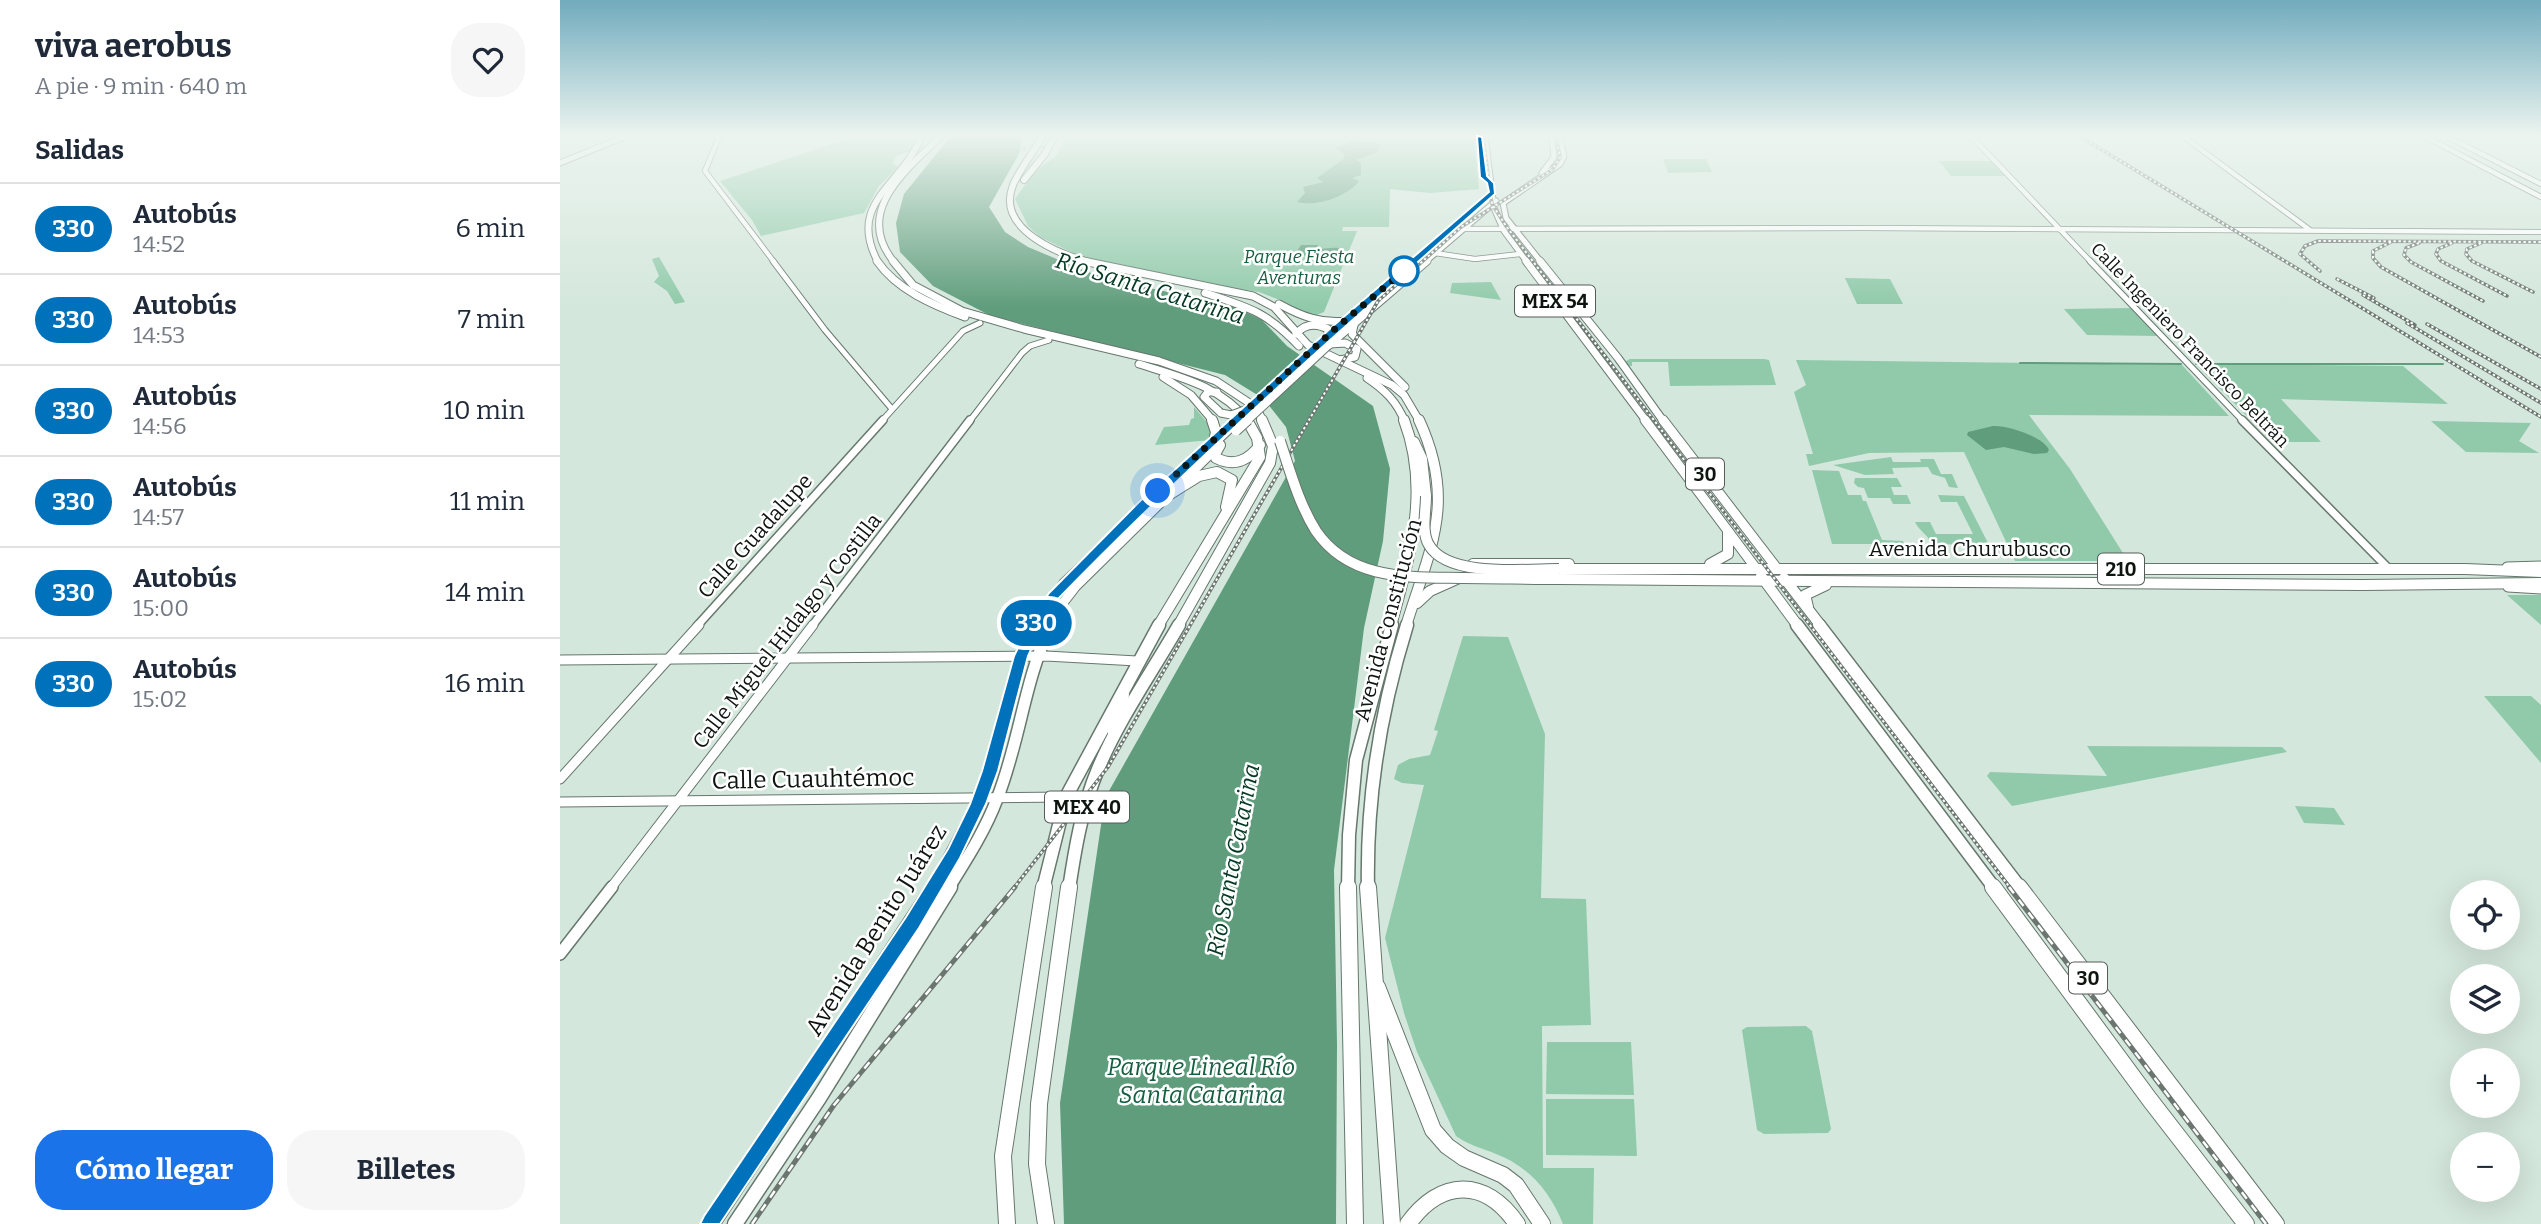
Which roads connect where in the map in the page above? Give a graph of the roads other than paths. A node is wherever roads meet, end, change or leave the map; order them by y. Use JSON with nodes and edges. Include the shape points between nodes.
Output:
{"nodes":[{"id":1,"x":722,"y":194,"type":"edge"},
{"id":2,"x":880,"y":194,"type":"edge"},
{"id":3,"x":889,"y":194,"type":"edge"},
{"id":4,"x":1004,"y":194,"type":"edge"},
{"id":5,"x":1012,"y":194,"type":"edge"},
{"id":6,"x":1495,"y":194,"type":"edge"},
{"id":7,"x":1495,"y":194,"type":"edge"},
{"id":8,"x":1517,"y":194,"type":"edge"},
{"id":9,"x":2027,"y":194,"type":"edge"},
{"id":10,"x":2262,"y":194,"type":"edge"},
{"id":11,"x":1010,"y":197,"type":"joint"},
{"id":12,"x":1490,"y":201,"type":"junction"},
{"id":13,"x":1452,"y":229,"type":"junction"},
{"id":14,"x":1462,"y":229,"type":"junction"},
{"id":15,"x":1503,"y":229,"type":"junction"},
{"id":16,"x":1515,"y":229,"type":"junction"},
{"id":17,"x":2060,"y":229,"type":"junction"},
{"id":18,"x":2310,"y":230,"type":"junction"},
{"id":19,"x":2541,"y":232,"type":"edge"},
{"id":20,"x":872,"y":252,"type":"junction"},
{"id":21,"x":1435,"y":253,"type":"junction"},
{"id":22,"x":1520,"y":254,"type":"junction"},
{"id":23,"x":893,"y":266,"type":"junction"},
{"id":24,"x":894,"y":280,"type":"junction"},
{"id":25,"x":1221,"y":289,"type":"junction"},
{"id":26,"x":1264,"y":300,"type":"junction"},
{"id":27,"x":995,"y":321,"type":"junction"},
{"id":28,"x":1350,"y":321,"type":"junction"},
{"id":29,"x":980,"y":323,"type":"junction"},
{"id":30,"x":1279,"y":325,"type":"junction"},
{"id":31,"x":1014,"y":331,"type":"junction"},
{"id":32,"x":1296,"y":334,"type":"junction"},
{"id":33,"x":1049,"y":340,"type":"junction"},
{"id":34,"x":1327,"y":342,"type":"junction"},
{"id":35,"x":1335,"y":359,"type":"junction"},
{"id":36,"x":1146,"y":366,"type":"junction"},
{"id":37,"x":1222,"y":393,"type":"junction"},
{"id":38,"x":1627,"y":395,"type":"joint"},
{"id":39,"x":1251,"y":408,"type":"junction"},
{"id":40,"x":891,"y":409,"type":"junction"},
{"id":41,"x":1421,"y":423,"type":"junction"},
{"id":42,"x":1234,"y":428,"type":"junction"},
{"id":43,"x":1409,"y":433,"type":"junction"},
{"id":44,"x":1276,"y":437,"type":"junction"},
{"id":45,"x":1217,"y":443,"type":"junction"},
{"id":46,"x":1260,"y":445,"type":"junction"},
{"id":47,"x":1167,"y":496,"type":"junction"},
{"id":48,"x":1142,"y":512,"type":"junction"},
{"id":49,"x":1224,"y":517,"type":"junction"},
{"id":50,"x":1728,"y":532,"type":"junction"},
{"id":51,"x":1436,"y":533,"type":"junction"},
{"id":52,"x":2541,"y":566,"type":"edge"},
{"id":53,"x":1694,"y":567,"type":"junction"},
{"id":54,"x":1755,"y":567,"type":"junction"},
{"id":55,"x":1776,"y":567,"type":"junction"},
{"id":56,"x":1651,"y":568,"type":"junction"},
{"id":57,"x":2389,"y":569,"type":"junction"},
{"id":58,"x":2465,"y":569,"type":"junction"},
{"id":59,"x":2541,"y":572,"type":"edge"},
{"id":60,"x":1560,"y":574,"type":"junction"},
{"id":61,"x":1672,"y":580,"type":"junction"},
{"id":62,"x":1763,"y":581,"type":"junction"},
{"id":63,"x":1786,"y":581,"type":"junction"},
{"id":64,"x":1849,"y":582,"type":"junction"},
{"id":65,"x":2541,"y":583,"type":"edge"},
{"id":66,"x":2466,"y":584,"type":"junction"},
{"id":67,"x":2541,"y":589,"type":"edge"},
{"id":68,"x":1411,"y":611,"type":"junction"},
{"id":69,"x":1814,"y":619,"type":"junction"},
{"id":70,"x":1021,"y":656,"type":"junction"},
{"id":71,"x":1036,"y":656,"type":"junction"},
{"id":72,"x":669,"y":659,"type":"junction"},
{"id":73,"x":788,"y":659,"type":"junction"},
{"id":74,"x":560,"y":660,"type":"edge"},
{"id":75,"x":1137,"y":661,"type":"junction"},
{"id":76,"x":1125,"y":682,"type":"junction"},
{"id":77,"x":1107,"y":748,"type":"junction"},
{"id":78,"x":560,"y":779,"type":"edge"},
{"id":79,"x":1066,"y":797,"type":"junction"},
{"id":80,"x":981,"y":798,"type":"junction"},
{"id":81,"x":998,"y":798,"type":"junction"},
{"id":82,"x":678,"y":801,"type":"junction"},
{"id":83,"x":560,"y":802,"type":"edge"},
{"id":84,"x":560,"y":954,"type":"edge"},
{"id":85,"x":1373,"y":978,"type":"junction"},
{"id":86,"x":712,"y":1224,"type":"edge"},
{"id":87,"x":735,"y":1224,"type":"edge"},
{"id":88,"x":1007,"y":1224,"type":"edge"},
{"id":89,"x":1046,"y":1224,"type":"edge"},
{"id":90,"x":1355,"y":1224,"type":"edge"},
{"id":91,"x":1392,"y":1224,"type":"edge"},
{"id":92,"x":1408,"y":1224,"type":"edge"},
{"id":93,"x":1517,"y":1224,"type":"edge"},
{"id":94,"x":1542,"y":1224,"type":"edge"},
{"id":95,"x":2246,"y":1224,"type":"edge"},
{"id":96,"x":2276,"y":1224,"type":"edge"}],
"edges":[{"from":1,"to":40,"type":"street"},
{"from":2,"to":20,"type":"highway","via":[[867,224]]},
{"from":3,"to":23,"type":"highway","via":[[878,230]]},
{"from":4,"to":30,"type":"highway","name":"Avenida Constitución","via":[[1007,219],[1027,240],[1054,256],[1091,269],[1238,302]]},
{"from":5,"to":11,"type":"highway"},
{"from":6,"to":12,"type":"main road","number":"MEX 54"},
{"from":7,"to":12,"type":"main road"},
{"from":8,"to":16,"type":"main road","number":"30","via":[[1503,203],[1503,212]]},
{"from":9,"to":17,"type":"street","name":"Calle Ingeniero Francisco Beltrán"},
{"from":10,"to":18,"type":"street"},
{"from":11,"to":25,"type":"highway","name":"Avenida Constitución","via":[[1013,213],[1025,230],[1078,260]]},
{"from":12,"to":13,"type":"main road"},
{"from":12,"to":14,"type":"main road"},
{"from":12,"to":15,"type":"main road","number":"MEX 54"},
{"from":13,"to":14,"type":"street"},
{"from":13,"to":28,"type":"main road"},
{"from":14,"to":15,"type":"street"},
{"from":14,"to":21,"type":"main road"},
{"from":15,"to":16,"type":"street"},
{"from":15,"to":22,"type":"main road","number":"MEX 54"},
{"from":16,"to":17,"type":"street"},
{"from":16,"to":55,"type":"main road","number":"30"},
{"from":17,"to":18,"type":"street"},
{"from":17,"to":57,"type":"street","name":"Calle Ingeniero Francisco Beltrán"},
{"from":18,"to":19,"type":"street"},
{"from":20,"to":23,"type":"highway"},
{"from":20,"to":24,"type":"highway"},
{"from":21,"to":22,"type":"street","via":[[1475,259]]},
{"from":21,"to":28,"type":"main road"},
{"from":22,"to":38,"type":"main road","number":"MEX 54"},
{"from":23,"to":24,"type":"highway"},
{"from":23,"to":27,"type":"highway","via":[[929,295]]},
{"from":24,"to":29,"type":"highway","via":[[923,300]]},
{"from":25,"to":26,"type":"highway","name":"Avenida Constitución"},
{"from":25,"to":30,"type":"highway","via":[[1265,306]]},
{"from":26,"to":28,"type":"highway","via":[[1308,319]]},
{"from":26,"to":32,"type":"highway","name":"Avenida Constitución","via":[[1281,312]]},
{"from":27,"to":31,"type":"highway"},
{"from":27,"to":44,"type":"highway","via":[[1222,382],[1250,400]]},
{"from":28,"to":34,"type":"main road"},
{"from":28,"to":41,"type":"highway","via":[[1352,334],[1413,397],[1421,411]]},
{"from":29,"to":31,"type":"highway"},
{"from":29,"to":40,"type":"street","name":"Calle Guadalupe","via":[[963,331]]},
{"from":30,"to":43,"type":"highway","name":"Avenida Constitución","via":[[1304,350],[1385,390],[1400,408]]},
{"from":31,"to":33,"type":"highway"},
{"from":32,"to":34,"type":"highway","via":[[1303,327],[1318,325],[1328,329]]},
{"from":32,"to":35,"type":"highway","name":"Avenida Constitución"},
{"from":33,"to":36,"type":"highway"},
{"from":33,"to":73,"type":"street","name":"Calle Miguel Hidalgo y Costilla","via":[[1022,353]]},
{"from":34,"to":35,"type":"highway","via":[[1357,349],[1353,358]]},
{"from":34,"to":39,"type":"main road","bridge":true},
{"from":34,"to":42,"type":"main road","bridge":true},
{"from":35,"to":41,"type":"highway","name":"Avenida Constitución","via":[[1393,386]]},
{"from":36,"to":37,"type":"highway"},
{"from":36,"to":45,"type":"highway","via":[[1183,388],[1205,410],[1217,428]]},
{"from":37,"to":39,"type":"highway","bridge":true,"via":[[1204,396],[1221,414],[1234,415]]},
{"from":37,"to":46,"type":"highway","via":[[1238,407]]},
{"from":38,"to":50,"type":"main road","number":"30"},
{"from":39,"to":42,"type":"main road","bridge":true},
{"from":40,"to":72,"type":"street","name":"Calle Guadalupe"},
{"from":41,"to":51,"type":"highway","name":"Avenida Constitución","via":[[1437,482]]},
{"from":42,"to":45,"type":"main road","name":"Avenida Benito Juárez"},
{"from":43,"to":60,"type":"highway","bridge":true,"via":[[1422,459],[1432,551],[1446,560],[1481,568]]},
{"from":43,"to":90,"type":"highway","name":"Avenida Constitución","via":[[1418,493],[1415,535],[1356,760],[1349,835]]},
{"from":44,"to":60,"type":"highway","bridge":true,"via":[[1322,540],[1345,562],[1398,577]]},
{"from":44,"to":77,"type":"highway","number":"MEX 40","via":[[1270,464]]},
{"from":45,"to":46,"type":"highway","via":[[1216,458],[1230,463],[1249,458]]},
{"from":45,"to":47,"type":"main road","name":"Avenida Benito Juárez"},
{"from":45,"to":48,"type":"main road","name":"Avenida Benito Juárez"},
{"from":46,"to":49,"type":"highway","number":"MEX 40","via":[[1256,466]]},
{"from":47,"to":48,"type":"main road","name":"Avenida Benito Juárez"},
{"from":47,"to":49,"type":"highway","via":[[1203,474],[1228,475],[1232,487]]},
{"from":48,"to":70,"type":"main road","name":"Avenida Benito Juárez","via":[[1053,596]]},
{"from":48,"to":71,"type":"main road","name":"Avenida Benito Juárez","via":[[1059,608]]},
{"from":49,"to":75,"type":"highway","number":"MEX 40"},
{"from":50,"to":53,"type":"highway","via":[[1725,557]]},
{"from":50,"to":54,"type":"main road","number":"30"},
{"from":51,"to":56,"type":"highway","via":[[1446,554],[1469,564]]},
{"from":51,"to":68,"type":"highway","name":"Avenida Constitución"},
{"from":52,"to":58,"type":"main road","name":"Avenida Churubusco"},
{"from":53,"to":54,"type":"highway","name":"Avenida Churubusco","number":"210"},
{"from":53,"to":56,"type":"highway","name":"Avenida Churubusco","number":"210"},
{"from":54,"to":55,"type":"highway","name":"Avenida Churubusco","number":"210"},
{"from":54,"to":62,"type":"highway","number":"30"},
{"from":55,"to":57,"type":"highway","name":"Avenida Churubusco","number":"210"},
{"from":55,"to":63,"type":"highway","number":"30"},
{"from":56,"to":60,"type":"highway","name":"Avenida Churubusco","number":"210"},
{"from":57,"to":58,"type":"highway","name":"Avenida Churubusco","number":"210"},
{"from":58,"to":59,"type":"highway","name":"Avenida Churubusco","number":"210"},
{"from":60,"to":61,"type":"highway","name":"Avenida Churubusco","number":"210"},
{"from":61,"to":62,"type":"highway","name":"Avenida Churubusco","number":"210"},
{"from":61,"to":68,"type":"highway","via":[[1638,575],[1481,574],[1430,591]]},
{"from":62,"to":63,"type":"highway","name":"Avenida Churubusco","number":"210"},
{"from":62,"to":95,"type":"highway","number":"30"},
{"from":63,"to":64,"type":"highway","name":"Avenida Churubusco","number":"210"},
{"from":63,"to":69,"type":"highway","number":"30"},
{"from":64,"to":66,"type":"highway","name":"Avenida Churubusco","number":"210"},
{"from":64,"to":69,"type":"highway","via":[[1805,594]]},
{"from":65,"to":66,"type":"highway","name":"Avenida Churubusco","number":"210"},
{"from":66,"to":67,"type":"main road","name":"Avenida Churubusco"},
{"from":68,"to":85,"type":"highway","name":"Avenida Constitución","via":[[1387,694],[1370,793],[1367,890]]},
{"from":69,"to":96,"type":"highway","number":"30"},
{"from":70,"to":71,"type":"street"},
{"from":70,"to":73,"type":"street"},
{"from":70,"to":80,"type":"main road","name":"Avenida Benito Juárez"},
{"from":71,"to":75,"type":"street"},
{"from":71,"to":81,"type":"main road","name":"Avenida Benito Juárez"},
{"from":72,"to":73,"type":"street"},
{"from":72,"to":74,"type":"street"},
{"from":72,"to":78,"type":"street","name":"Calle Guadalupe"},
{"from":73,"to":82,"type":"street","name":"Calle Miguel Hidalgo y Costilla"},
{"from":75,"to":76,"type":"highway","number":"MEX 40"},
{"from":76,"to":77,"type":"highway"},
{"from":76,"to":79,"type":"highway","number":"MEX 40"},
{"from":77,"to":89,"type":"highway","number":"MEX 40","via":[[1075,859],[1041,1094],[1037,1159],[1039,1199]]},
{"from":79,"to":81,"type":"street","name":"Calle Cuauhtémoc"},
{"from":79,"to":88,"type":"highway","number":"MEX 40","via":[[1042,894],[1013,1080],[1003,1156]]},
{"from":80,"to":81,"type":"street","name":"Calle Cuauhtémoc"},
{"from":80,"to":82,"type":"street","name":"Calle Cuauhtémoc"},
{"from":80,"to":86,"type":"main road","name":"Avenida Benito Juárez","via":[[912,923]]},
{"from":81,"to":87,"type":"main road","name":"Avenida Benito Juárez","via":[[956,879]]},
{"from":82,"to":83,"type":"street","name":"Calle Cuauhtémoc"},
{"from":82,"to":84,"type":"street","name":"Calle Miguel Hidalgo y Costilla"},
{"from":85,"to":91,"type":"highway","name":"Avenida Constitución"},
{"from":85,"to":94,"type":"highway","via":[[1433,1130],[1455,1152],[1516,1185]]},
{"from":92,"to":93,"type":"highway","via":[[1426,1200],[1465,1188],[1493,1196]]}]}
